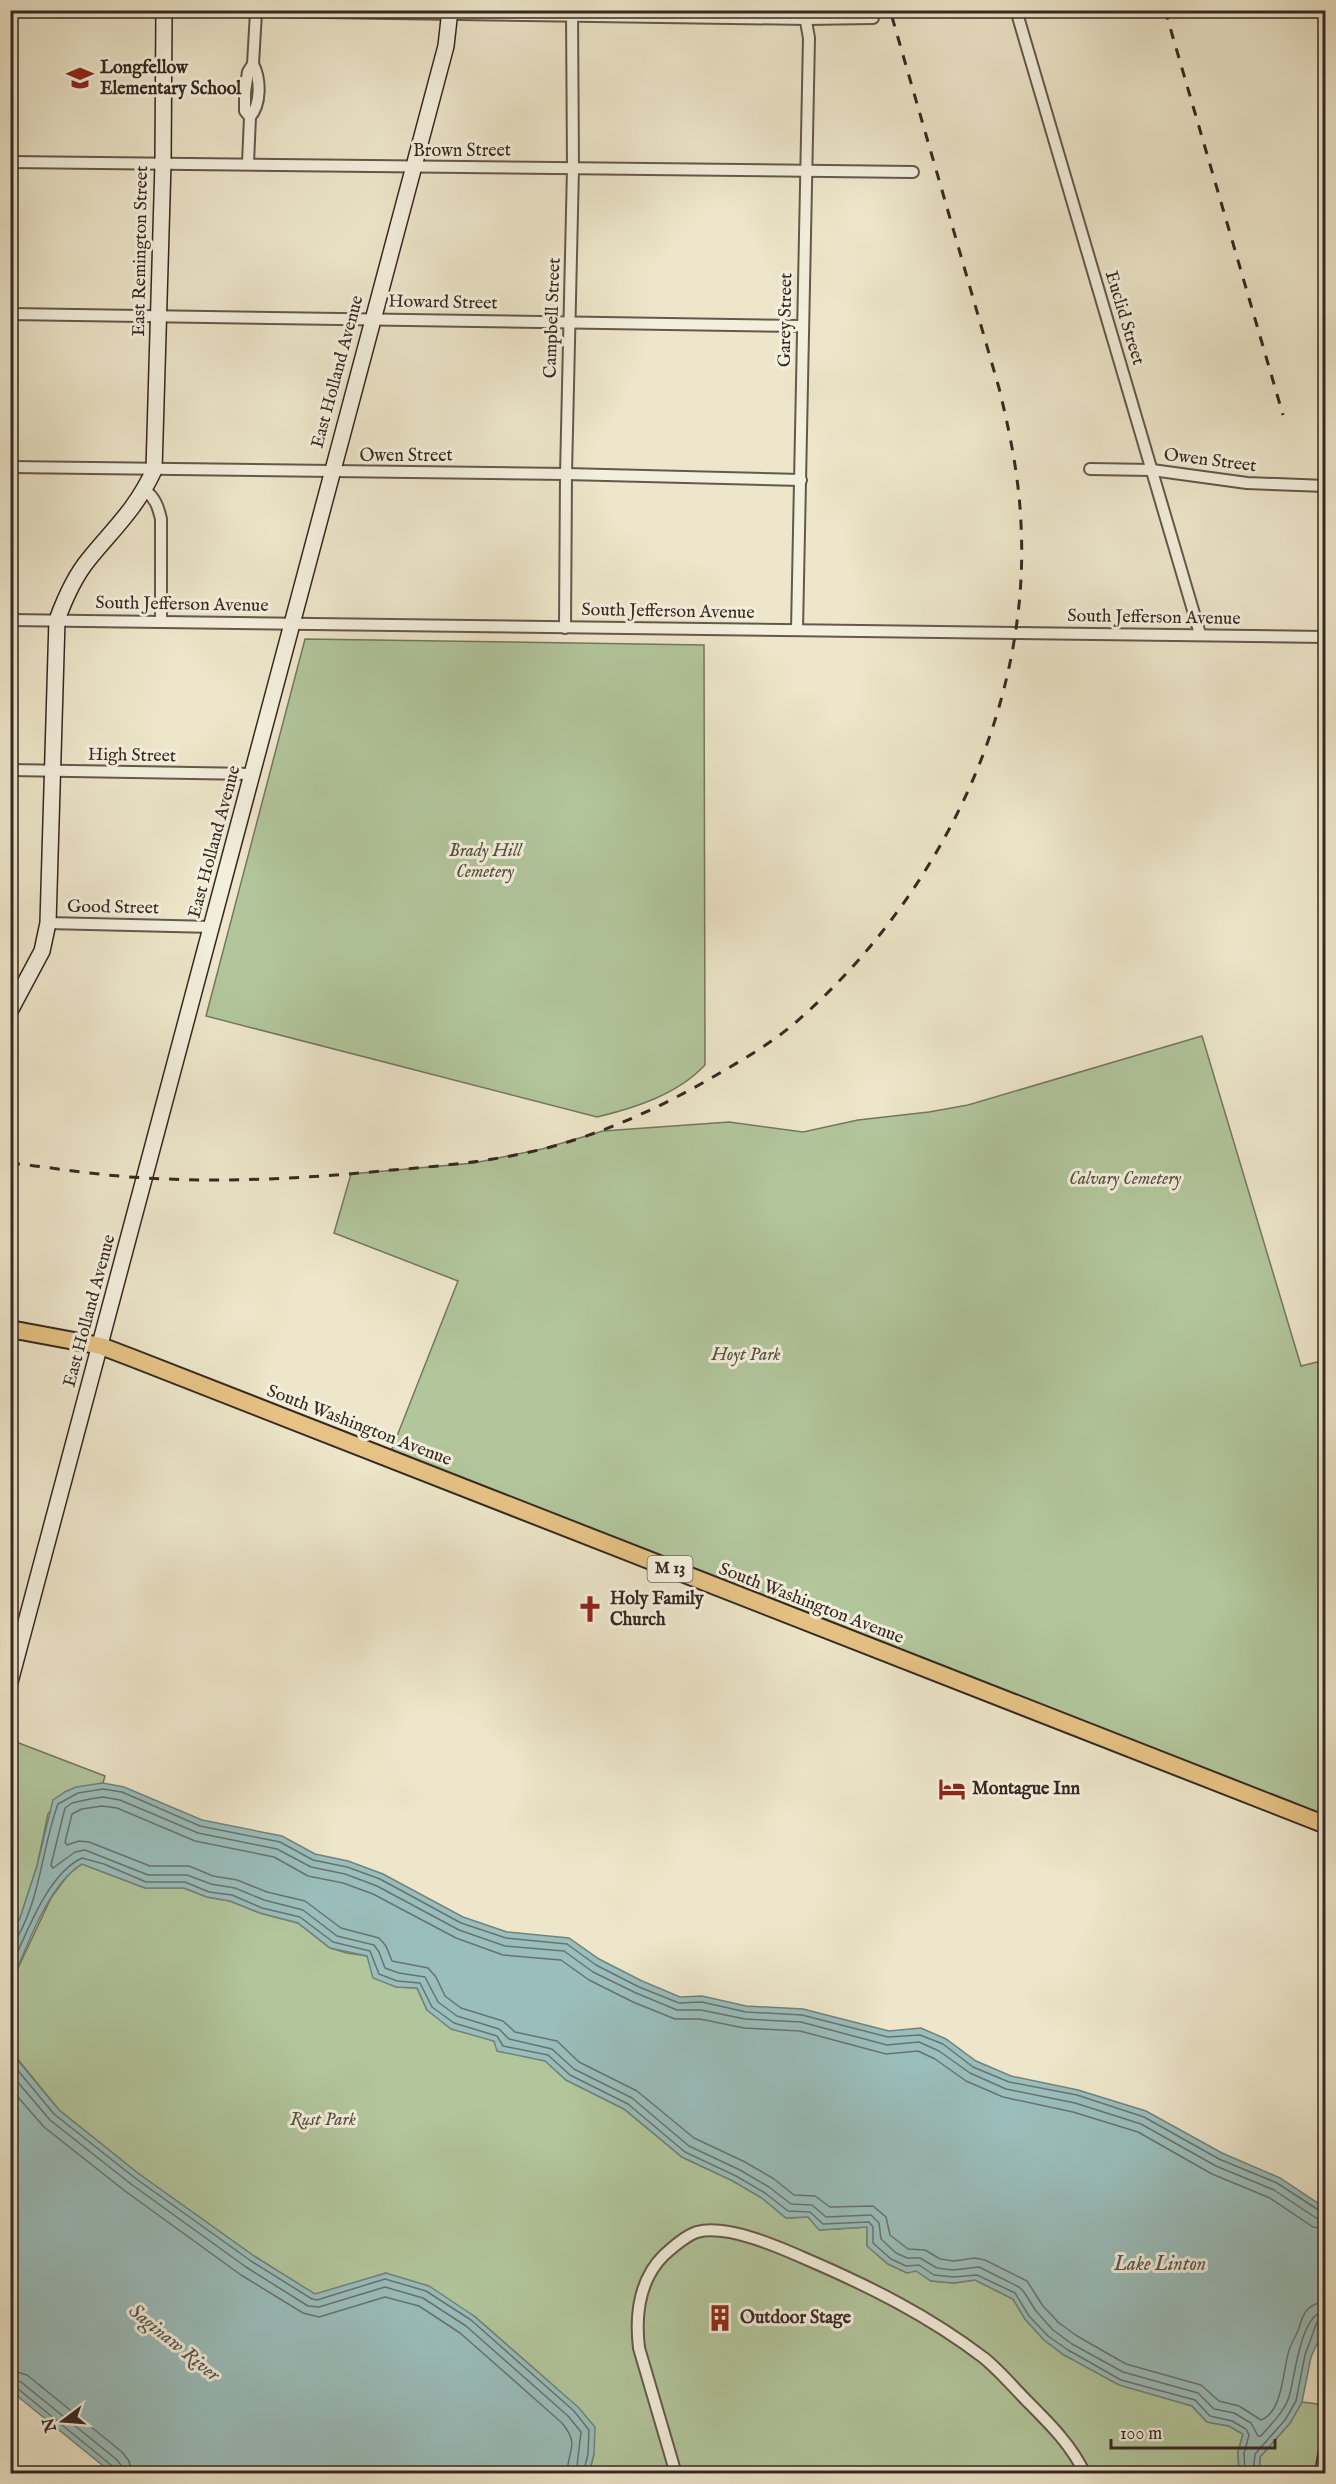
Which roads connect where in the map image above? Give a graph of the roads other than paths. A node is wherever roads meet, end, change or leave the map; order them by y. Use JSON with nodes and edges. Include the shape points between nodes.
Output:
{"nodes":[{"id":1,"x":164,"y":10,"type":"edge"},
{"id":2,"x":181,"y":10,"type":"edge"},
{"id":3,"x":1016,"y":10,"type":"edge"},
{"id":4,"x":256,"y":12,"type":"edge"},
{"id":5,"x":450,"y":13,"type":"edge"},
{"id":6,"x":573,"y":13,"type":"edge"},
{"id":7,"x":805,"y":15,"type":"edge"},
{"id":8,"x":873,"y":18,"type":"dead end"},
{"id":9,"x":10,"y":162,"type":"edge"},
{"id":10,"x":163,"y":163,"type":"junction"},
{"id":11,"x":248,"y":163,"type":"junction"},
{"id":12,"x":413,"y":168,"type":"junction"},
{"id":13,"x":573,"y":168,"type":"junction"},
{"id":14,"x":806,"y":172,"type":"junction"},
{"id":15,"x":913,"y":172,"type":"dead end"},
{"id":16,"x":10,"y":314,"type":"edge"},
{"id":17,"x":159,"y":315,"type":"junction"},
{"id":18,"x":372,"y":319,"type":"junction"},
{"id":19,"x":569,"y":322,"type":"junction"},
{"id":20,"x":802,"y":326,"type":"junction"},
{"id":21,"x":10,"y":467,"type":"edge"},
{"id":22,"x":1090,"y":469,"type":"dead end"},
{"id":23,"x":154,"y":470,"type":"junction"},
{"id":24,"x":1152,"y":470,"type":"junction"},
{"id":25,"x":332,"y":472,"type":"junction"},
{"id":26,"x":566,"y":474,"type":"junction"},
{"id":27,"x":801,"y":480,"type":"junction"},
{"id":28,"x":1326,"y":486,"type":"edge"},
{"id":29,"x":145,"y":490,"type":"junction"},
{"id":30,"x":10,"y":620,"type":"edge"},
{"id":31,"x":57,"y":620,"type":"junction"},
{"id":32,"x":161,"y":622,"type":"junction"},
{"id":33,"x":292,"y":623,"type":"junction"},
{"id":34,"x":565,"y":628,"type":"junction"},
{"id":35,"x":797,"y":630,"type":"junction"},
{"id":36,"x":1200,"y":634,"type":"junction"},
{"id":37,"x":1326,"y":637,"type":"edge"},
{"id":38,"x":10,"y":770,"type":"edge"},
{"id":39,"x":52,"y":772,"type":"junction"},
{"id":40,"x":253,"y":774,"type":"junction"},
{"id":41,"x":48,"y":923,"type":"junction"},
{"id":42,"x":213,"y":927,"type":"junction"},
{"id":43,"x":10,"y":1011,"type":"edge"},
{"id":44,"x":10,"y":1329,"type":"edge"},
{"id":45,"x":101,"y":1346,"type":"junction"},
{"id":46,"x":15,"y":1648,"type":"edge"},
{"id":47,"x":10,"y":1682,"type":"edge"},
{"id":48,"x":1326,"y":1825,"type":"edge"},
{"id":49,"x":1326,"y":2455,"type":"edge"},
{"id":50,"x":676,"y":2474,"type":"edge"},
{"id":51,"x":1085,"y":2474,"type":"edge"},
{"id":52,"x":1323,"y":2474,"type":"edge"}],
"edges":[{"from":1,"to":10,"type":"main road","name":"East Remington Street"},
{"from":2,"to":4,"type":"street"},
{"from":3,"to":24,"type":"street","name":"Euclid Street"},
{"from":4,"to":5,"type":"street"},
{"from":4,"to":11,"type":"street","via":[[253,64],[244,92],[249,117]]},
{"from":5,"to":6,"type":"street"},
{"from":5,"to":12,"type":"main road","name":"East Holland Avenue","via":[[446,46]]},
{"from":6,"to":7,"type":"street"},
{"from":6,"to":13,"type":"street","name":"Campbell Street"},
{"from":7,"to":8,"type":"street"},
{"from":7,"to":14,"type":"street","name":"Garey Street","via":[[809,38]]},
{"from":9,"to":10,"type":"street","name":"Brown Street"},
{"from":10,"to":11,"type":"street","name":"Brown Street"},
{"from":10,"to":17,"type":"main road","name":"East Remington Street"},
{"from":11,"to":12,"type":"street","name":"Brown Street"},
{"from":12,"to":13,"type":"street","name":"Brown Street"},
{"from":12,"to":18,"type":"main road","name":"East Holland Avenue"},
{"from":13,"to":14,"type":"street","name":"Brown Street"},
{"from":13,"to":19,"type":"street","name":"Campbell Street"},
{"from":14,"to":15,"type":"street","name":"Brown Street"},
{"from":14,"to":20,"type":"street","name":"Garey Street"},
{"from":16,"to":17,"type":"street","name":"Howard Street"},
{"from":17,"to":18,"type":"street","name":"Howard Street"},
{"from":17,"to":23,"type":"main road","name":"East Remington Street"},
{"from":18,"to":19,"type":"street","name":"Howard Street"},
{"from":18,"to":25,"type":"main road","name":"East Holland Avenue"},
{"from":19,"to":20,"type":"street","name":"Howard Street"},
{"from":19,"to":26,"type":"street","name":"Campbell Street"},
{"from":20,"to":27,"type":"street","name":"Garey Street"},
{"from":21,"to":23,"type":"street","name":"Owen Street"},
{"from":22,"to":24,"type":"street","name":"Owen Street"},
{"from":23,"to":25,"type":"street","name":"Owen Street"},
{"from":23,"to":29,"type":"main road","name":"East Remington Street"},
{"from":24,"to":28,"type":"street","name":"Owen Street","via":[[1247,483]]},
{"from":24,"to":36,"type":"street","name":"Euclid Street"},
{"from":25,"to":26,"type":"street","name":"Owen Street"},
{"from":25,"to":33,"type":"main road","name":"East Holland Avenue"},
{"from":26,"to":27,"type":"street","name":"Owen Street"},
{"from":26,"to":34,"type":"street","name":"Campbell Street"},
{"from":27,"to":35,"type":"street","name":"Garey Street"},
{"from":29,"to":31,"type":"main road","name":"East Remington Street","via":[[75,579]]},
{"from":29,"to":32,"type":"street","via":[[153,496],[161,519]]},
{"from":30,"to":31,"type":"street","name":"South Jefferson Avenue"},
{"from":31,"to":32,"type":"street","name":"South Jefferson Avenue"},
{"from":31,"to":39,"type":"main road","name":"East Remington Street"},
{"from":32,"to":33,"type":"street","name":"South Jefferson Avenue"},
{"from":33,"to":34,"type":"street","name":"South Jefferson Avenue"},
{"from":33,"to":40,"type":"main road","name":"East Holland Avenue"},
{"from":34,"to":35,"type":"street","name":"South Jefferson Avenue"},
{"from":35,"to":36,"type":"street","name":"South Jefferson Avenue"},
{"from":36,"to":37,"type":"street","name":"South Jefferson Avenue"},
{"from":38,"to":39,"type":"street","name":"High Street"},
{"from":39,"to":40,"type":"street","name":"High Street"},
{"from":39,"to":41,"type":"main road","name":"East Remington Street"},
{"from":40,"to":42,"type":"main road","name":"East Holland Avenue"},
{"from":41,"to":42,"type":"street","name":"Good Street"},
{"from":41,"to":43,"type":"main road","name":"East Remington Street","via":[[39,958]]},
{"from":42,"to":45,"type":"main road","name":"East Holland Avenue"},
{"from":44,"to":45,"type":"main road","name":"South Washington Avenue","number":"M 13"},
{"from":45,"to":46,"type":"main road","name":"East Holland Avenue"},
{"from":45,"to":48,"type":"main road","name":"South Washington Avenue","number":"M 13"},
{"from":46,"to":47,"type":"main road","name":"East Holland Avenue"},
{"from":49,"to":52,"type":"main road"},
{"from":50,"to":51,"type":"street","via":[[639,2348],[639,2306],[645,2280],[674,2245],[698,2232],[730,2232],[816,2263],[933,2321],[986,2360],[1051,2425],[1077,2457]]}]}
